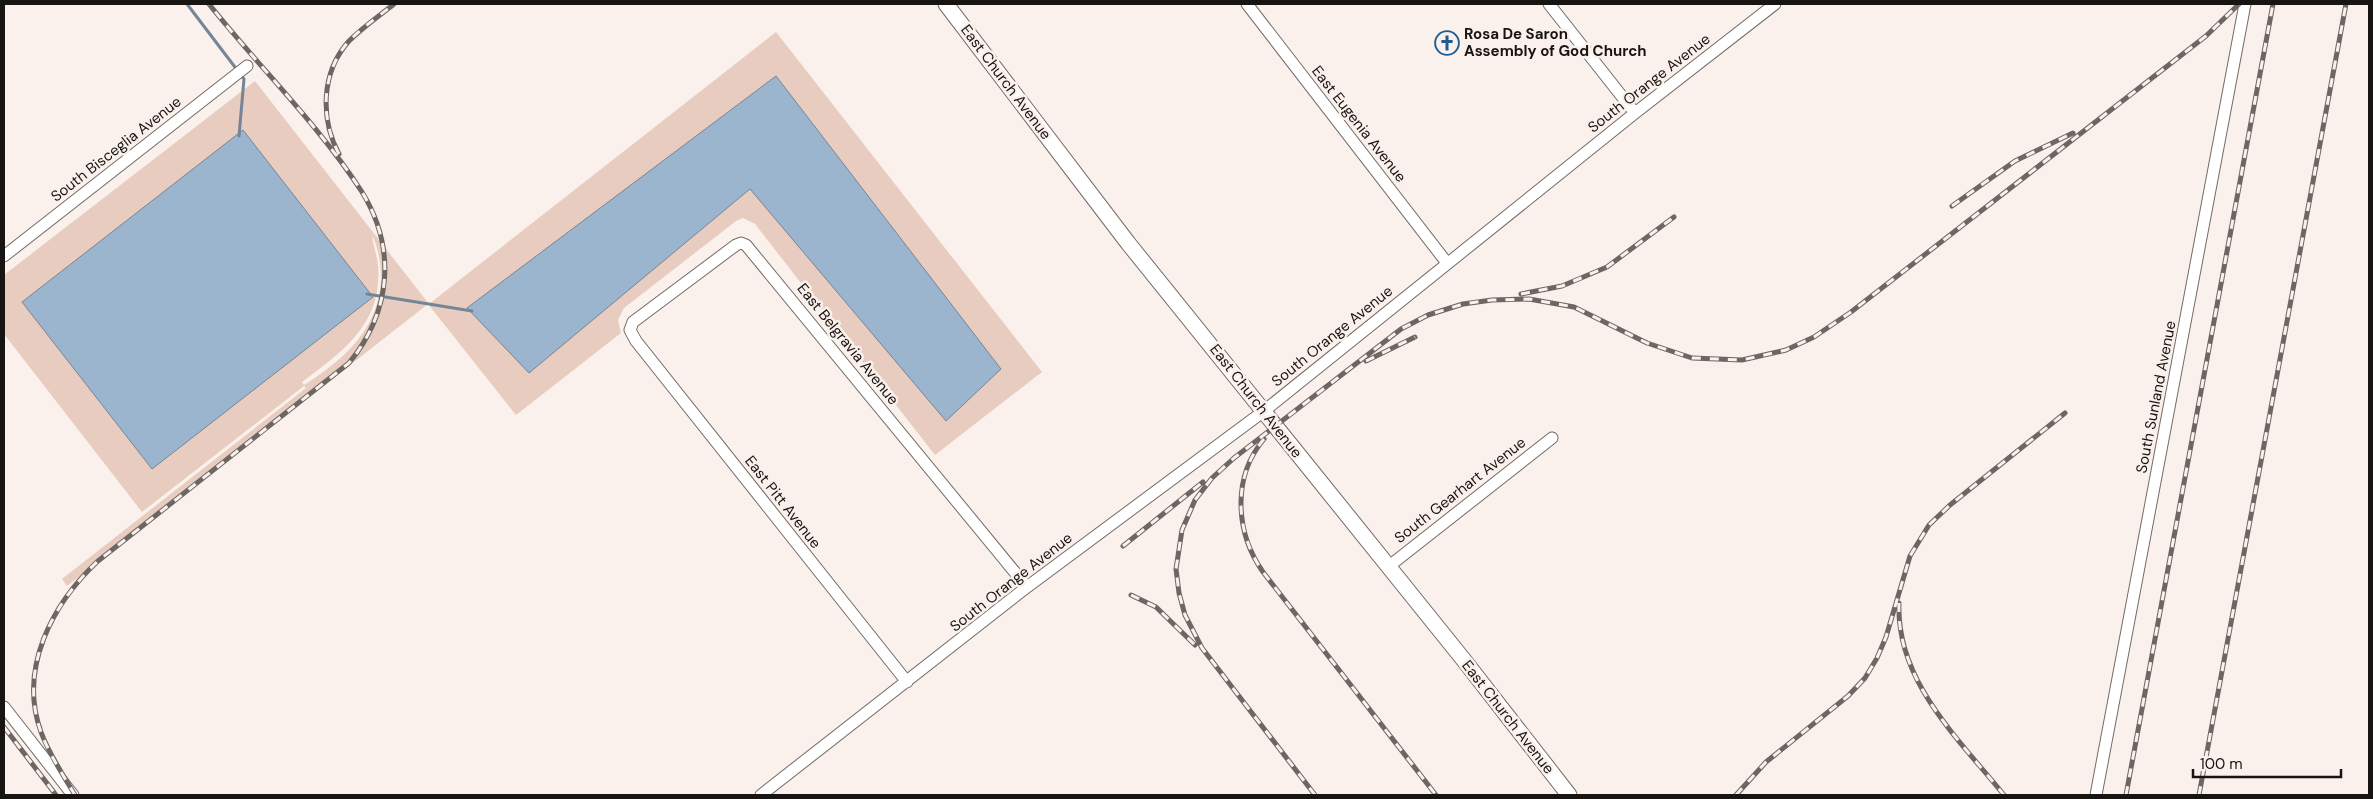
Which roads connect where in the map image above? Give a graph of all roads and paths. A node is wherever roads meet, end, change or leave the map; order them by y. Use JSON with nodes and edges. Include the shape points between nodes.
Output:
{"nodes":[{"id":1,"x":946,"y":4,"type":"edge"},
{"id":2,"x":1247,"y":4,"type":"edge"},
{"id":3,"x":1550,"y":4,"type":"edge"},
{"id":4,"x":1775,"y":4,"type":"edge"},
{"id":5,"x":2245,"y":4,"type":"edge"},
{"id":6,"x":248,"y":66,"type":"dead end"},
{"id":7,"x":1634,"y":113,"type":"junction"},
{"id":8,"x":4,"y":256,"type":"edge"},
{"id":9,"x":1447,"y":263,"type":"junction"},
{"id":10,"x":636,"y":341,"type":"joint"},
{"id":11,"x":1264,"y":411,"type":"junction"},
{"id":12,"x":1552,"y":438,"type":"dead end"},
{"id":13,"x":1388,"y":567,"type":"junction"},
{"id":14,"x":1027,"y":587,"type":"junction"},
{"id":15,"x":907,"y":682,"type":"junction"},
{"id":16,"x":4,"y":707,"type":"edge"},
{"id":17,"x":73,"y":795,"type":"edge"},
{"id":18,"x":761,"y":795,"type":"edge"},
{"id":19,"x":1569,"y":795,"type":"edge"},
{"id":20,"x":2096,"y":795,"type":"edge"}],
"edges":[{"from":1,"to":11,"type":"main road","name":"East Church Avenue","via":[[1128,243]]},
{"from":2,"to":9,"type":"street","name":"East Eugenia Avenue"},
{"from":3,"to":7,"type":"street"},
{"from":4,"to":7,"type":"street","name":"South Orange Avenue"},
{"from":5,"to":20,"type":"street","name":"South Sunland Avenue"},
{"from":6,"to":8,"type":"street","name":"South Bisceglia Avenue"},
{"from":7,"to":9,"type":"street","name":"South Orange Avenue"},
{"from":9,"to":11,"type":"street","name":"South Orange Avenue"},
{"from":10,"to":14,"type":"street","name":"East Belgravia Avenue","via":[[630,330],[633,322],[736,245],[746,245]]},
{"from":10,"to":15,"type":"street","name":"East Pitt Avenue"},
{"from":11,"to":13,"type":"main road","name":"East Church Avenue"},
{"from":11,"to":14,"type":"street","name":"South Orange Avenue"},
{"from":12,"to":13,"type":"street","name":"South Gearhart Avenue"},
{"from":13,"to":19,"type":"main road","name":"East Church Avenue"},
{"from":14,"to":15,"type":"street","name":"South Orange Avenue"},
{"from":15,"to":18,"type":"street","name":"South Orange Avenue"},
{"from":16,"to":17,"type":"street"}]}
